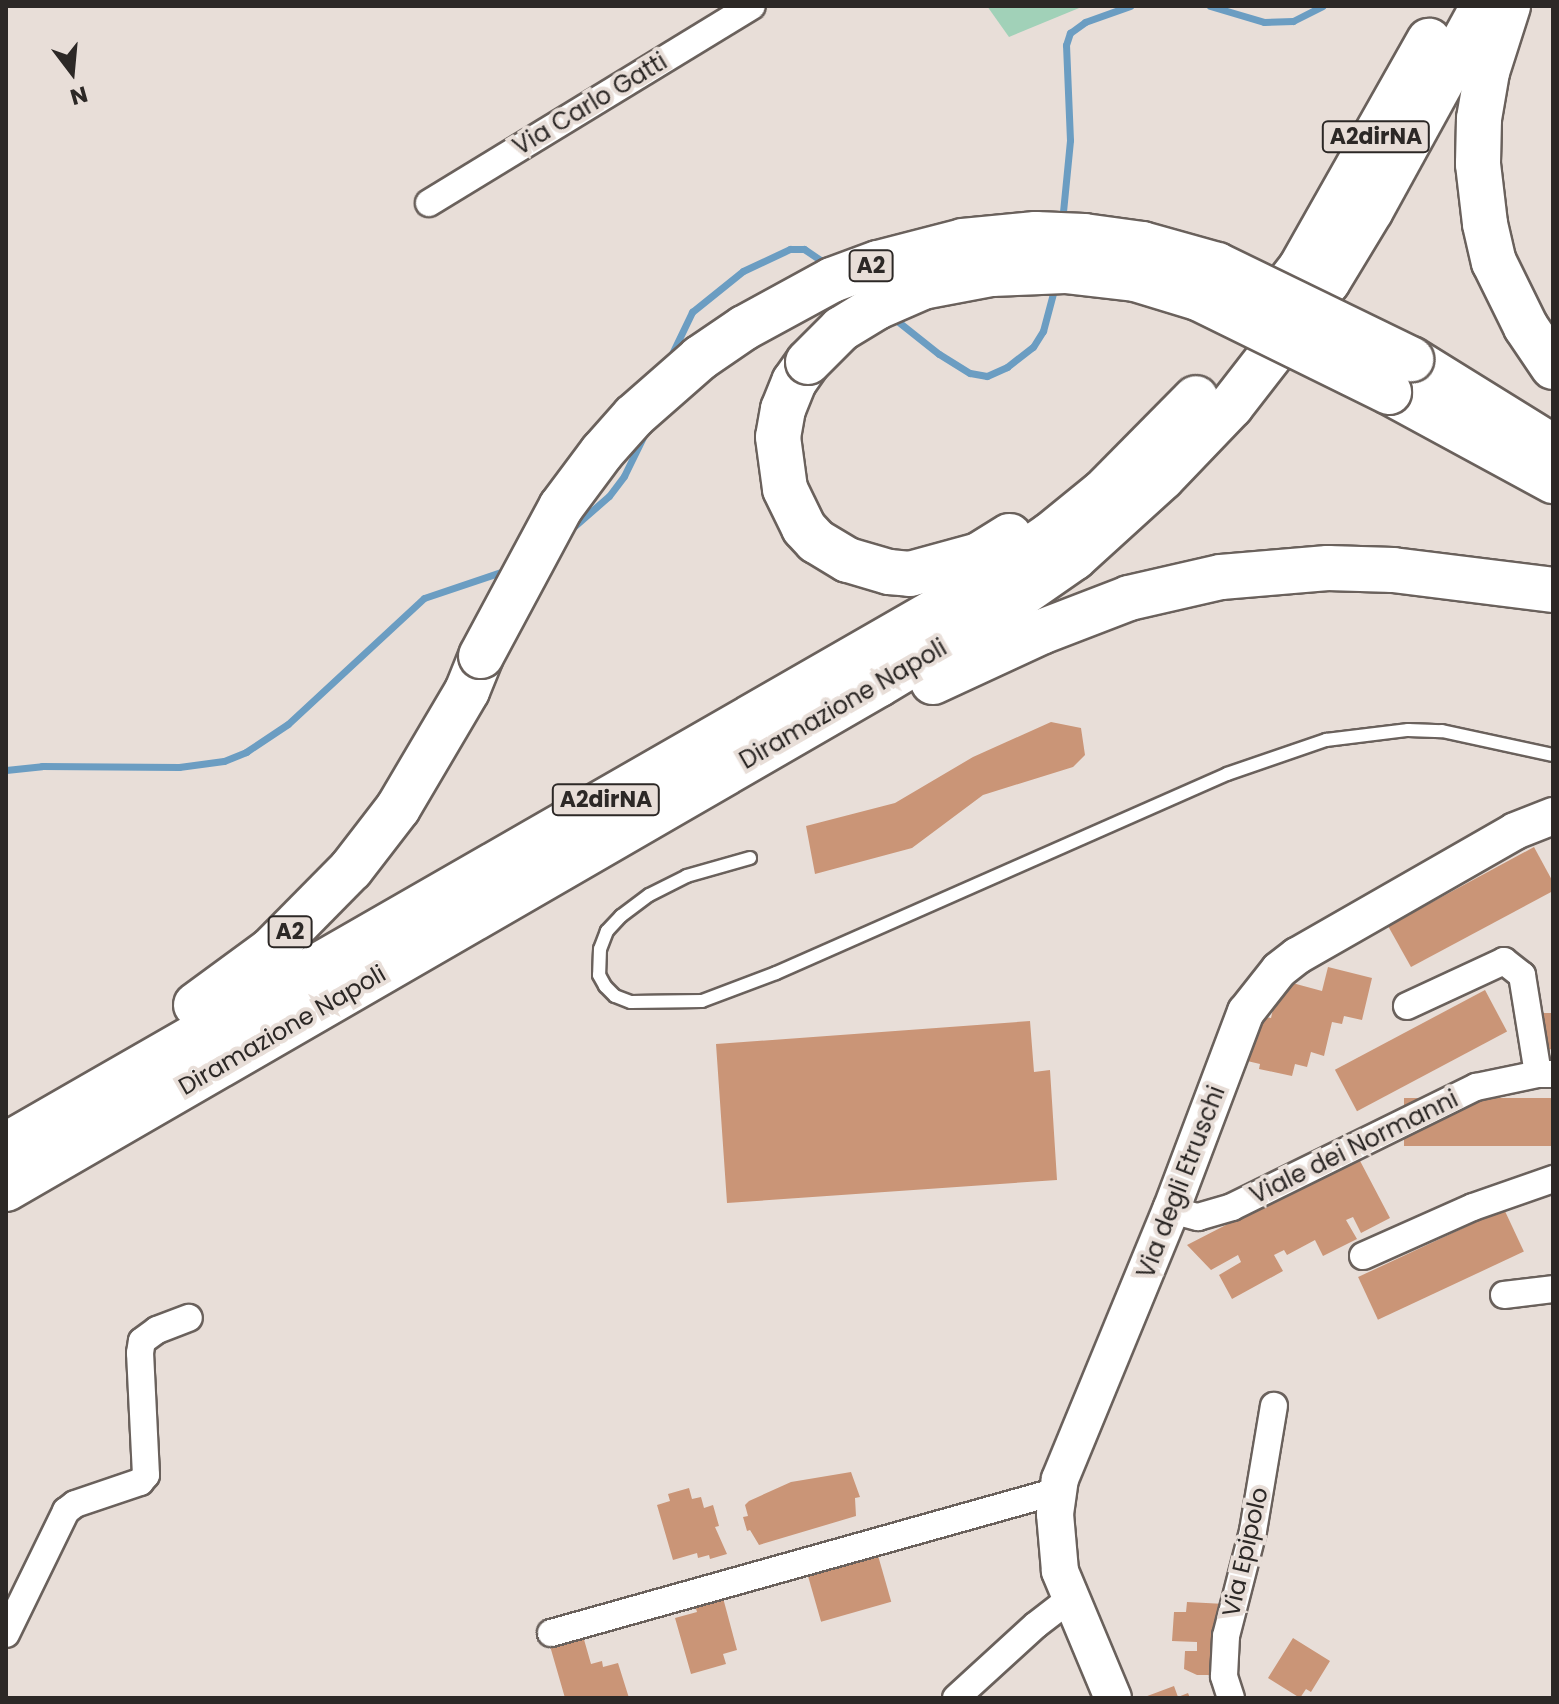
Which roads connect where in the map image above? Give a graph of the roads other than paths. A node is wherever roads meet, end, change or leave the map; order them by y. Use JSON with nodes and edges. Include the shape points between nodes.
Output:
{"nodes":[{"id":1,"x":752,"y":6,"type":"edge"},
{"id":2,"x":1449,"y":6,"type":"edge"},
{"id":3,"x":1483,"y":6,"type":"edge"},
{"id":4,"x":1508,"y":6,"type":"edge"},
{"id":5,"x":429,"y":203,"type":"dead end"},
{"id":6,"x":1553,"y":367,"type":"edge"},
{"id":7,"x":1400,"y":376,"type":"junction"},
{"id":8,"x":1178,"y":418,"type":"junction"},
{"id":9,"x":1553,"y":447,"type":"edge"},
{"id":10,"x":1553,"y":481,"type":"edge"},
{"id":11,"x":1553,"y":590,"type":"edge"},
{"id":12,"x":1553,"y":755,"type":"edge"},
{"id":13,"x":1553,"y":816,"type":"edge"},
{"id":14,"x":750,"y":858,"type":"dead end"},
{"id":15,"x":1407,"y":1006,"type":"dead end"},
{"id":16,"x":1546,"y":1074,"type":"edge"},
{"id":17,"x":6,"y":1114,"type":"edge"},
{"id":18,"x":6,"y":1145,"type":"edge"},
{"id":19,"x":1553,"y":1179,"type":"edge"},
{"id":20,"x":6,"y":1189,"type":"edge"},
{"id":21,"x":6,"y":1210,"type":"edge"},
{"id":22,"x":1171,"y":1210,"type":"junction"},
{"id":23,"x":1363,"y":1256,"type":"dead end"},
{"id":24,"x":1553,"y":1289,"type":"edge"},
{"id":25,"x":1504,"y":1295,"type":"dead end"},
{"id":26,"x":189,"y":1318,"type":"dead end"},
{"id":27,"x":1274,"y":1406,"type":"dead end"},
{"id":28,"x":1059,"y":1485,"type":"junction"},
{"id":29,"x":678,"y":1581,"type":"dead end"},
{"id":30,"x":1071,"y":1598,"type":"junction"},
{"id":31,"x":551,"y":1633,"type":"dead end"},
{"id":32,"x":6,"y":1634,"type":"edge"},
{"id":33,"x":956,"y":1698,"type":"edge"},
{"id":34,"x":1113,"y":1698,"type":"edge"},
{"id":35,"x":1231,"y":1698,"type":"edge"}],
"edges":[{"from":1,"to":5,"type":"street","name":"Via Carlo Gatti"},
{"from":2,"to":8,"type":"highway","name":"Diramazione Napoli","number":"A2dirNA","via":[[1301,267]]},
{"from":3,"to":20,"type":"highway","name":"Diramazione Napoli","number":"A2dirNA","via":[[1328,281],[1231,406],[1074,558],[878,685]]},
{"from":4,"to":6,"type":"highway","via":[[1479,119],[1483,209],[1494,262]]},
{"from":7,"to":8,"type":"highway","bridge":true,"via":[[1135,279],[1065,271],[992,274],[923,287],[841,329],[794,382],[780,423],[779,467],[804,528],[830,552],[889,572],[936,569],[979,555],[1039,518]]},
{"from":7,"to":9,"type":"highway","number":"A2"},
{"from":7,"to":10,"type":"highway"},
{"from":7,"to":17,"type":"highway","number":"A2","bridge":true,"via":[[1217,265],[1142,244],[1036,234],[963,241],[832,280],[700,358],[602,452],[561,507],[467,691],[398,808],[351,869],[271,950],[202,1001]]},
{"from":8,"to":18,"type":"highway","name":"Diramazione Napoli","number":"A2dirNA","via":[[1103,492],[960,597]]},
{"from":11,"to":21,"type":"highway","via":[[1460,576],[1328,568],[1206,580],[1129,598],[1041,632],[884,707]]},
{"from":12,"to":14,"type":"lane","via":[[1442,731],[1326,740],[1227,774],[702,1001],[631,1002],[605,986],[599,975],[600,949],[621,916],[687,876]]},
{"from":13,"to":22,"type":"main road","name":"Via degli Etruschi","via":[[1515,831],[1279,970],[1246,1012]]},
{"from":15,"to":16,"type":"street","name":"Viale dei Normanni","via":[[1504,961],[1522,975]]},
{"from":16,"to":22,"type":"street","name":"Viale dei Normanni","via":[[1476,1087],[1232,1207],[1198,1217]]},
{"from":19,"to":23,"type":"street","via":[[1496,1197]]},
{"from":22,"to":28,"type":"main road","name":"Via degli Etruschi"},
{"from":24,"to":25,"type":"street"},
{"from":26,"to":32,"type":"street","via":[[142,1341],[146,1475],[66,1511]]},
{"from":27,"to":35,"type":"street","name":"Via Epipolo","via":[[1253,1531],[1226,1636],[1224,1676]]},
{"from":28,"to":29,"type":"street"},
{"from":28,"to":30,"type":"main road","name":"Via degli Etruschi","via":[[1056,1547]]},
{"from":28,"to":31,"type":"street"},
{"from":30,"to":33,"type":"street"},
{"from":30,"to":34,"type":"main road","name":"Via degli Etruschi"}]}
